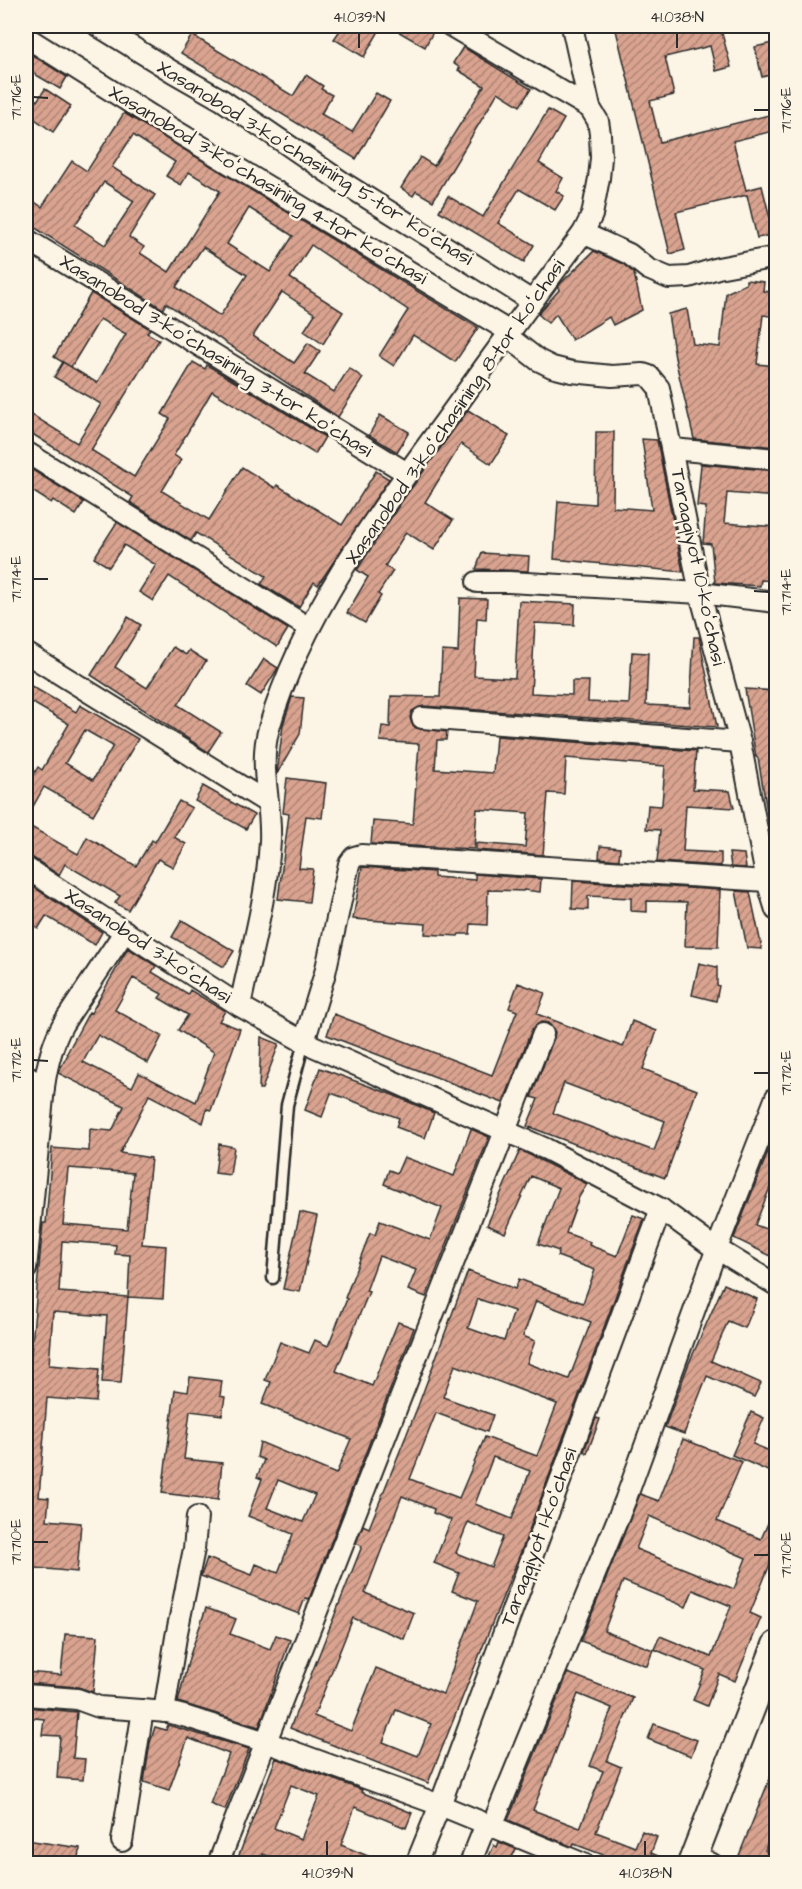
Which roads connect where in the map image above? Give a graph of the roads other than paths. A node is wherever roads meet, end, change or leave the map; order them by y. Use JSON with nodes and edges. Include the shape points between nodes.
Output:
{"nodes":[{"id":1,"x":98,"y":26,"type":"edge"},
{"id":2,"x":451,"y":26,"type":"edge"},
{"id":3,"x":572,"y":26,"type":"edge"},
{"id":4,"x":26,"y":37,"type":"edge"},
{"id":5,"x":590,"y":108,"type":"junction"},
{"id":6,"x":583,"y":232,"type":"junction"},
{"id":7,"x":26,"y":239,"type":"edge"},
{"id":8,"x":777,"y":257,"type":"edge"},
{"id":9,"x":532,"y":301,"type":"junction"},
{"id":10,"x":509,"y":334,"type":"junction"},
{"id":11,"x":673,"y":449,"type":"junction"},
{"id":12,"x":26,"y":452,"type":"edge"},
{"id":13,"x":777,"y":459,"type":"edge"},
{"id":14,"x":407,"y":473,"type":"junction"},
{"id":15,"x":477,"y":582,"type":"dead end"},
{"id":16,"x":700,"y":593,"type":"junction"},
{"id":17,"x":777,"y":602,"type":"edge"},
{"id":18,"x":309,"y":628,"type":"junction"},
{"id":19,"x":26,"y":653,"type":"edge"},
{"id":20,"x":422,"y":718,"type":"dead end"},
{"id":21,"x":740,"y":742,"type":"junction"},
{"id":22,"x":268,"y":803,"type":"junction"},
{"id":23,"x":26,"y":868,"type":"edge"},
{"id":24,"x":768,"y":881,"type":"junction"},
{"id":25,"x":777,"y":910,"type":"edge"},
{"id":26,"x":125,"y":931,"type":"junction"},
{"id":27,"x":240,"y":1006,"type":"junction"},
{"id":28,"x":543,"y":1034,"type":"dead end"},
{"id":29,"x":303,"y":1042,"type":"junction"},
{"id":30,"x":26,"y":1076,"type":"edge"},
{"id":31,"x":44,"y":1087,"type":"junction"},
{"id":32,"x":777,"y":1097,"type":"edge"},
{"id":33,"x":505,"y":1132,"type":"junction"},
{"id":34,"x":661,"y":1209,"type":"junction"},
{"id":35,"x":717,"y":1248,"type":"junction"},
{"id":36,"x":26,"y":1269,"type":"edge"},
{"id":37,"x":273,"y":1278,"type":"dead end"},
{"id":38,"x":777,"y":1285,"type":"edge"},
{"id":39,"x":197,"y":1517,"type":"dead end"},
{"id":40,"x":777,"y":1645,"type":"edge"},
{"id":41,"x":26,"y":1695,"type":"edge"},
{"id":42,"x":143,"y":1710,"type":"junction"},
{"id":43,"x":164,"y":1712,"type":"junction"},
{"id":44,"x":266,"y":1742,"type":"junction"},
{"id":45,"x":440,"y":1805,"type":"junction"},
{"id":46,"x":489,"y":1825,"type":"junction"},
{"id":47,"x":122,"y":1841,"type":"dead end"},
{"id":48,"x":699,"y":1861,"type":"edge"},
{"id":49,"x":218,"y":1863,"type":"edge"},
{"id":50,"x":416,"y":1863,"type":"edge"},
{"id":51,"x":470,"y":1863,"type":"edge"},
{"id":52,"x":584,"y":1863,"type":"edge"}],
"edges":[{"from":1,"to":9,"type":"street","name":"Xasanobod 3-koʻchasining 5-tor koʻchasi","via":[[222,100],[342,182]]},
{"from":2,"to":5,"type":"street"},
{"from":3,"to":5,"type":"street","name":"Xasanobod 3-koʻchasining 8-tor koʻchasi"},
{"from":4,"to":10,"type":"street","name":"Xasanobod 3-koʻchasining 4-tor koʻchasi"},
{"from":5,"to":6,"type":"street","name":"Xasanobod 3-koʻchasining 8-tor koʻchasi","via":[[598,121],[601,158],[592,215]]},
{"from":6,"to":8,"type":"street","via":[[669,278]]},
{"from":6,"to":9,"type":"street","name":"Xasanobod 3-koʻchasining 8-tor koʻchasi"},
{"from":7,"to":14,"type":"street","name":"Xasanobod 3-koʻchasining 3-tor koʻchasi"},
{"from":9,"to":10,"type":"street","name":"Xasanobod 3-koʻchasining 8-tor koʻchasi"},
{"from":10,"to":11,"type":"street","name":"Taraqqiyot 10-koʻchasi","via":[[552,367],[612,376],[649,376],[659,388]]},
{"from":10,"to":14,"type":"street","name":"Xasanobod 3-koʻchasining 8-tor koʻchasi"},
{"from":11,"to":13,"type":"street"},
{"from":11,"to":16,"type":"street","name":"Taraqqiyot 10-koʻchasi"},
{"from":12,"to":18,"type":"street"},
{"from":14,"to":18,"type":"street","name":"Xasanobod 3-koʻchasining 8-tor koʻchasi"},
{"from":15,"to":16,"type":"street"},
{"from":16,"to":17,"type":"street"},
{"from":16,"to":21,"type":"street","name":"Taraqqiyot 10-koʻchasi"},
{"from":18,"to":22,"type":"street","name":"Xasanobod 3-koʻchasining 8-tor koʻchasi","via":[[296,654],[264,749]]},
{"from":19,"to":22,"type":"street"},
{"from":20,"to":21,"type":"street"},
{"from":21,"to":24,"type":"street","name":"Taraqqiyot 10-koʻchasi"},
{"from":22,"to":27,"type":"street","name":"Xasanobod 3-koʻchasining 8-tor koʻchasi","via":[[267,876]]},
{"from":23,"to":26,"type":"street","name":"Xasanobod 3-koʻchasi"},
{"from":24,"to":25,"type":"street","name":"Taraqqiyot 10-koʻchasi"},
{"from":24,"to":29,"type":"street","via":[[354,857]]},
{"from":26,"to":27,"type":"street","name":"Xasanobod 3-koʻchasi"},
{"from":26,"to":31,"type":"street","via":[[56,1037]]},
{"from":27,"to":29,"type":"street","name":"Xasanobod 3-koʻchasi"},
{"from":28,"to":33,"type":"street"},
{"from":29,"to":33,"type":"street","name":"Xasanobod 3-koʻchasi"},
{"from":29,"to":37,"type":"lane","via":[[287,1105]]},
{"from":30,"to":31,"type":"street"},
{"from":31,"to":36,"type":"street"},
{"from":32,"to":35,"type":"street"},
{"from":33,"to":34,"type":"street","name":"Xasanobod 3-koʻchasi"},
{"from":33,"to":44,"type":"street"},
{"from":34,"to":35,"type":"street","name":"Xasanobod 3-koʻchasi"},
{"from":34,"to":45,"type":"street","name":"Taraqqiyot 1-koʻchasi"},
{"from":35,"to":38,"type":"street","name":"Xasanobod 3-koʻchasi"},
{"from":35,"to":46,"type":"street","via":[[625,1501]]},
{"from":39,"to":43,"type":"street","via":[[195,1549]]},
{"from":40,"to":48,"type":"street"},
{"from":41,"to":42,"type":"street"},
{"from":42,"to":43,"type":"street"},
{"from":42,"to":47,"type":"street"},
{"from":43,"to":44,"type":"street"},
{"from":44,"to":45,"type":"street"},
{"from":44,"to":49,"type":"street"},
{"from":45,"to":46,"type":"street"},
{"from":45,"to":50,"type":"street","name":"Taraqqiyot 1-koʻchasi"},
{"from":46,"to":51,"type":"street"},
{"from":46,"to":52,"type":"street"}]}
